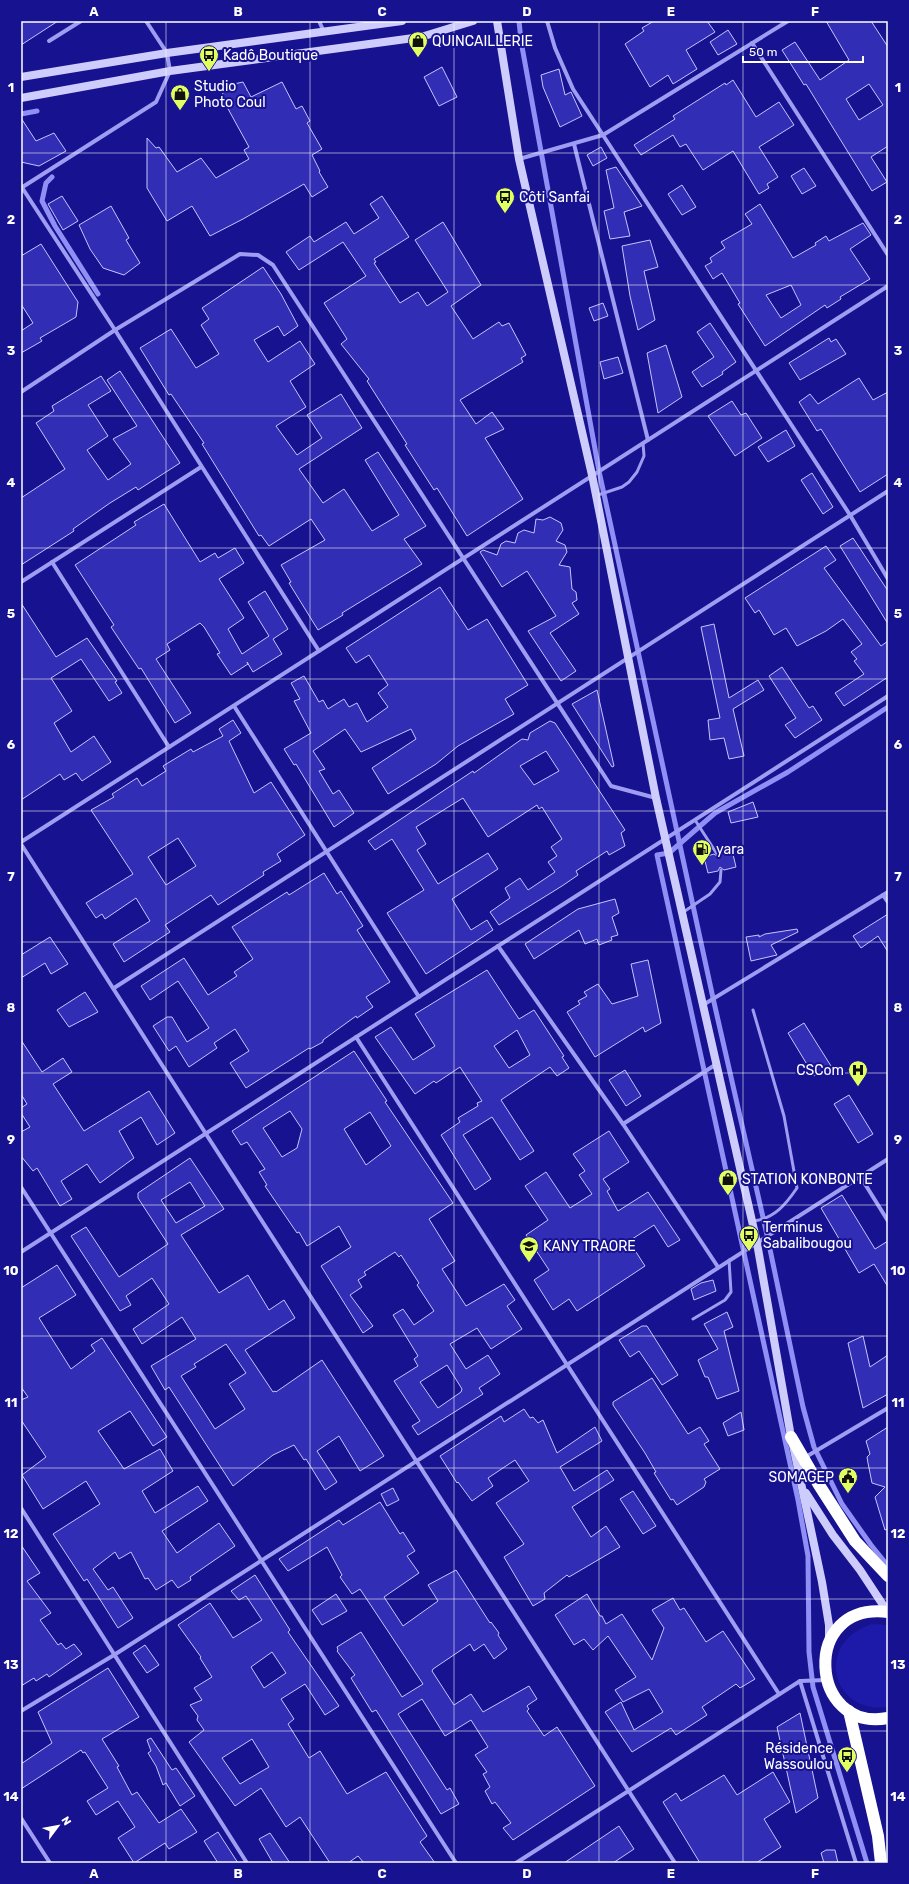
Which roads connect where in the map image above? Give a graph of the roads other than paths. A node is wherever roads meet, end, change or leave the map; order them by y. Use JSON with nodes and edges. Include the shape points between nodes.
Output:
{"nodes":[{"id":1,"x":81,"y":21,"type":"edge"},
{"id":2,"x":146,"y":21,"type":"edge"},
{"id":3,"x":319,"y":21,"type":"edge"},
{"id":4,"x":402,"y":21,"type":"edge"},
{"id":5,"x":473,"y":21,"type":"edge"},
{"id":6,"x":497,"y":21,"type":"edge"},
{"id":7,"x":547,"y":21,"type":"edge"},
{"id":8,"x":788,"y":21,"type":"edge"},
{"id":9,"x":324,"y":32,"type":"junction"},
{"id":10,"x":49,"y":41,"type":"dead end"},
{"id":11,"x":752,"y":43,"type":"junction"},
{"id":12,"x":167,"y":53,"type":"junction"},
{"id":13,"x":170,"y":71,"type":"junction"},
{"id":14,"x":21,"y":77,"type":"edge"},
{"id":15,"x":21,"y":98,"type":"edge"},
{"id":16,"x":603,"y":135,"type":"junction"},
{"id":17,"x":574,"y":144,"type":"junction"},
{"id":18,"x":519,"y":159,"type":"junction"},
{"id":19,"x":21,"y":187,"type":"edge"},
{"id":20,"x":888,"y":254,"type":"edge"},
{"id":21,"x":888,"y":286,"type":"edge"},
{"id":22,"x":115,"y":330,"type":"junction"},
{"id":23,"x":756,"y":370,"type":"junction"},
{"id":24,"x":21,"y":392,"type":"edge"},
{"id":25,"x":648,"y":440,"type":"junction"},
{"id":26,"x":643,"y":443,"type":"junction"},
{"id":27,"x":201,"y":467,"type":"junction"},
{"id":28,"x":592,"y":475,"type":"junction"},
{"id":29,"x":888,"y":491,"type":"edge"},
{"id":30,"x":596,"y":495,"type":"junction"},
{"id":31,"x":850,"y":515,"type":"junction"},
{"id":32,"x":465,"y":557,"type":"junction"},
{"id":33,"x":52,"y":562,"type":"junction"},
{"id":34,"x":888,"y":579,"type":"edge"},
{"id":35,"x":21,"y":582,"type":"edge"},
{"id":36,"x":319,"y":651,"type":"junction"},
{"id":37,"x":628,"y":658,"type":"junction"},
{"id":38,"x":888,"y":696,"type":"edge"},
{"id":39,"x":558,"y":703,"type":"junction"},
{"id":40,"x":234,"y":706,"type":"junction"},
{"id":41,"x":170,"y":747,"type":"junction"},
{"id":42,"x":656,"y":798,"type":"junction"},
{"id":43,"x":695,"y":820,"type":"junction"},
{"id":44,"x":666,"y":838,"type":"junction"},
{"id":45,"x":21,"y":843,"type":"edge"},
{"id":46,"x":327,"y":851,"type":"junction"},
{"id":47,"x":717,"y":854,"type":"dead end"},
{"id":48,"x":721,"y":870,"type":"dead end"},
{"id":49,"x":888,"y":892,"type":"edge"},
{"id":50,"x":883,"y":895,"type":"junction"},
{"id":51,"x":888,"y":902,"type":"edge"},
{"id":52,"x":682,"y":913,"type":"junction"},
{"id":53,"x":498,"y":946,"type":"junction"},
{"id":54,"x":114,"y":988,"type":"junction"},
{"id":55,"x":419,"y":997,"type":"junction"},
{"id":56,"x":702,"y":1005,"type":"junction"},
{"id":57,"x":753,"y":1010,"type":"dead end"},
{"id":58,"x":356,"y":1037,"type":"junction"},
{"id":59,"x":715,"y":1065,"type":"junction"},
{"id":60,"x":623,"y":1124,"type":"junction"},
{"id":61,"x":206,"y":1134,"type":"junction"},
{"id":62,"x":888,"y":1159,"type":"edge"},
{"id":63,"x":860,"y":1176,"type":"junction"},
{"id":64,"x":21,"y":1187,"type":"edge"},
{"id":65,"x":752,"y":1221,"type":"junction"},
{"id":66,"x":888,"y":1221,"type":"edge"},
{"id":67,"x":50,"y":1233,"type":"junction"},
{"id":68,"x":757,"y":1242,"type":"junction"},
{"id":69,"x":21,"y":1252,"type":"edge"},
{"id":70,"x":729,"y":1260,"type":"junction"},
{"id":71,"x":718,"y":1267,"type":"junction"},
{"id":72,"x":693,"y":1319,"type":"dead end"},
{"id":73,"x":568,"y":1364,"type":"junction"},
{"id":74,"x":888,"y":1408,"type":"edge"},
{"id":75,"x":791,"y":1437,"type":"joint"},
{"id":76,"x":800,"y":1460,"type":"junction"},
{"id":77,"x":417,"y":1461,"type":"junction"},
{"id":78,"x":804,"y":1489,"type":"junction"},
{"id":79,"x":21,"y":1508,"type":"edge"},
{"id":80,"x":262,"y":1560,"type":"junction"},
{"id":81,"x":888,"y":1576,"type":"edge"},
{"id":82,"x":887,"y":1611,"type":"edge"},
{"id":83,"x":829,"y":1641,"type":"junction"},
{"id":84,"x":114,"y":1655,"type":"junction"},
{"id":85,"x":826,"y":1680,"type":"junction"},
{"id":86,"x":800,"y":1681,"type":"junction"},
{"id":87,"x":779,"y":1694,"type":"junction"},
{"id":88,"x":21,"y":1711,"type":"edge"},
{"id":89,"x":849,"y":1711,"type":"junction"},
{"id":90,"x":888,"y":1718,"type":"edge"},
{"id":91,"x":628,"y":1791,"type":"junction"},
{"id":92,"x":21,"y":1818,"type":"edge"},
{"id":93,"x":880,"y":1861,"type":"edge"},
{"id":94,"x":50,"y":1863,"type":"edge"},
{"id":95,"x":247,"y":1863,"type":"edge"},
{"id":96,"x":456,"y":1863,"type":"edge"},
{"id":97,"x":516,"y":1863,"type":"edge"},
{"id":98,"x":675,"y":1863,"type":"edge"},
{"id":99,"x":856,"y":1863,"type":"edge"}],
"edges":[{"from":1,"to":10,"type":"street"},
{"from":2,"to":12,"type":"street"},
{"from":3,"to":9,"type":"street"},
{"from":4,"to":9,"type":"main road"},
{"from":5,"to":13,"type":"main road","via":[[421,37]]},
{"from":6,"to":18,"type":"main road"},
{"from":7,"to":16,"type":"street","via":[[555,48],[573,89]]},
{"from":8,"to":11,"type":"street"},
{"from":9,"to":12,"type":"main road"},
{"from":11,"to":16,"type":"street"},
{"from":11,"to":20,"type":"street"},
{"from":12,"to":13,"type":"street"},
{"from":12,"to":14,"type":"main road"},
{"from":13,"to":15,"type":"main road"},
{"from":13,"to":19,"type":"street","via":[[156,102]]},
{"from":16,"to":17,"type":"street"},
{"from":16,"to":23,"type":"street"},
{"from":17,"to":18,"type":"street"},
{"from":17,"to":25,"type":"street"},
{"from":18,"to":28,"type":"main road"},
{"from":19,"to":22,"type":"street"},
{"from":21,"to":23,"type":"street"},
{"from":22,"to":24,"type":"street"},
{"from":22,"to":27,"type":"street"},
{"from":22,"to":32,"type":"street","via":[[240,254],[258,255],[273,264]]},
{"from":23,"to":25,"type":"street"},
{"from":23,"to":31,"type":"street"},
{"from":25,"to":26,"type":"street"},
{"from":26,"to":28,"type":"street"},
{"from":26,"to":30,"type":"lane","via":[[644,456],[629,482],[622,487]]},
{"from":27,"to":33,"type":"street"},
{"from":27,"to":36,"type":"street"},
{"from":28,"to":30,"type":"main road"},
{"from":28,"to":32,"type":"street"},
{"from":29,"to":31,"type":"street"},
{"from":30,"to":37,"type":"main road"},
{"from":31,"to":34,"type":"street"},
{"from":31,"to":37,"type":"street"},
{"from":32,"to":36,"type":"street"},
{"from":32,"to":39,"type":"street"},
{"from":33,"to":35,"type":"street"},
{"from":33,"to":41,"type":"street"},
{"from":36,"to":40,"type":"street"},
{"from":37,"to":39,"type":"street"},
{"from":37,"to":42,"type":"main road"},
{"from":38,"to":43,"type":"street"},
{"from":39,"to":42,"type":"street","via":[[611,786]]},
{"from":39,"to":46,"type":"street"},
{"from":40,"to":41,"type":"street"},
{"from":40,"to":46,"type":"street"},
{"from":41,"to":45,"type":"street"},
{"from":42,"to":44,"type":"main road"},
{"from":43,"to":44,"type":"street"},
{"from":43,"to":47,"type":"lane"},
{"from":44,"to":52,"type":"main road"},
{"from":44,"to":53,"type":"street"},
{"from":45,"to":54,"type":"street"},
{"from":46,"to":54,"type":"street"},
{"from":46,"to":55,"type":"street"},
{"from":48,"to":52,"type":"lane","via":[[720,882],[710,894]]},
{"from":49,"to":50,"type":"street"},
{"from":50,"to":51,"type":"street"},
{"from":50,"to":56,"type":"street"},
{"from":52,"to":56,"type":"main road"},
{"from":53,"to":55,"type":"street"},
{"from":53,"to":60,"type":"street"},
{"from":54,"to":61,"type":"street"},
{"from":55,"to":58,"type":"street"},
{"from":56,"to":59,"type":"main road"},
{"from":57,"to":65,"type":"lane","via":[[784,1116],[797,1188],[783,1207],[763,1220]]},
{"from":58,"to":61,"type":"street"},
{"from":58,"to":73,"type":"street"},
{"from":59,"to":60,"type":"street"},
{"from":59,"to":65,"type":"main road"},
{"from":60,"to":71,"type":"street"},
{"from":61,"to":67,"type":"street"},
{"from":61,"to":77,"type":"street"},
{"from":62,"to":63,"type":"street"},
{"from":63,"to":66,"type":"street"},
{"from":63,"to":68,"type":"street"},
{"from":64,"to":67,"type":"street"},
{"from":65,"to":68,"type":"main road"},
{"from":67,"to":69,"type":"street"},
{"from":67,"to":80,"type":"street"},
{"from":68,"to":70,"type":"street"},
{"from":68,"to":75,"type":"main road"},
{"from":70,"to":71,"type":"street"},
{"from":70,"to":72,"type":"lane","via":[[732,1292],[725,1300]]},
{"from":71,"to":73,"type":"street"},
{"from":73,"to":77,"type":"street"},
{"from":73,"to":87,"type":"street"},
{"from":74,"to":76,"type":"street"},
{"from":75,"to":76,"type":"highway"},
{"from":76,"to":78,"type":"main road"},
{"from":76,"to":81,"type":"highway","via":[[856,1541]]},
{"from":77,"to":80,"type":"street"},
{"from":77,"to":91,"type":"street"},
{"from":78,"to":82,"type":"main road"},
{"from":78,"to":83,"type":"main road","via":[[828,1618]]},
{"from":79,"to":84,"type":"street"},
{"from":80,"to":84,"type":"street"},
{"from":80,"to":96,"type":"street"},
{"from":82,"to":83,"type":"highway","via":[[869,1611],[853,1617],[839,1627]]},
{"from":83,"to":85,"type":"highway","via":[[824,1660]]},
{"from":84,"to":88,"type":"street"},
{"from":84,"to":95,"type":"street"},
{"from":85,"to":86,"type":"street"},
{"from":85,"to":89,"type":"highway","via":[[834,1697]]},
{"from":86,"to":87,"type":"street"},
{"from":86,"to":99,"type":"street"},
{"from":87,"to":91,"type":"street"},
{"from":89,"to":90,"type":"highway","via":[[864,1718]]},
{"from":89,"to":93,"type":"highway","via":[[878,1836]]},
{"from":91,"to":97,"type":"street"},
{"from":91,"to":98,"type":"street"},
{"from":92,"to":94,"type":"street"}]}
